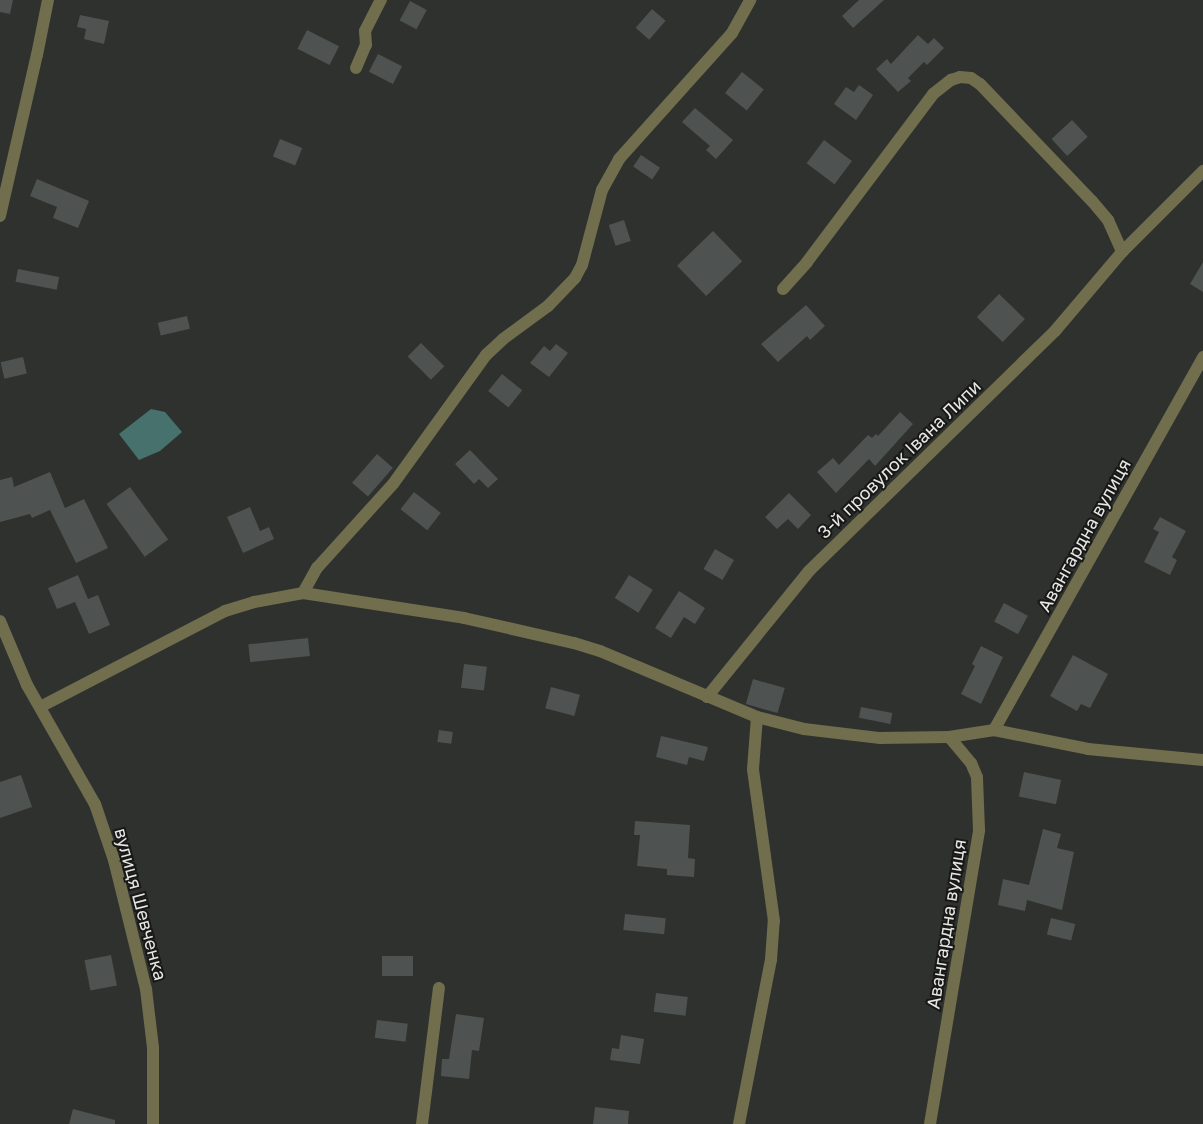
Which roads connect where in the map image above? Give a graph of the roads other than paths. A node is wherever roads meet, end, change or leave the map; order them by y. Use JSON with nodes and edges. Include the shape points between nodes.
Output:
{"nodes":[{"id":1,"x":48,"y":0,"type":"edge"},
{"id":2,"x":380,"y":0,"type":"edge"},
{"id":3,"x":750,"y":0,"type":"edge"},
{"id":4,"x":356,"y":68,"type":"dead end"},
{"id":5,"x":1203,"y":171,"type":"edge"},
{"id":6,"x":0,"y":216,"type":"edge"},
{"id":7,"x":1122,"y":252,"type":"junction"},
{"id":8,"x":783,"y":289,"type":"dead end"},
{"id":9,"x":1203,"y":357,"type":"edge"},
{"id":10,"x":303,"y":593,"type":"junction"},
{"id":11,"x":0,"y":621,"type":"edge"},
{"id":12,"x":707,"y":697,"type":"junction"},
{"id":13,"x":40,"y":707,"type":"junction"},
{"id":14,"x":757,"y":718,"type":"junction"},
{"id":15,"x":994,"y":730,"type":"junction"},
{"id":16,"x":949,"y":737,"type":"junction"},
{"id":17,"x":1203,"y":760,"type":"edge"},
{"id":18,"x":438,"y":988,"type":"dead end"},
{"id":19,"x":153,"y":1124,"type":"edge"},
{"id":20,"x":422,"y":1124,"type":"edge"},
{"id":21,"x":739,"y":1124,"type":"edge"},
{"id":22,"x":930,"y":1124,"type":"edge"}],
"edges":[{"from":1,"to":6,"type":"street"},
{"from":2,"to":4,"type":"street","via":[[365,31],[366,46]]},
{"from":3,"to":10,"type":"street","via":[[732,33],[619,159],[602,190],[582,265],[575,278],[548,306],[486,355],[393,484],[317,568]]},
{"from":5,"to":7,"type":"street","name":"3-й провулок Івана Липи"},
{"from":7,"to":8,"type":"street","via":[[1108,220],[1092,201],[980,84],[971,78],[960,77],[933,94],[807,262]]},
{"from":7,"to":12,"type":"street","name":"3-й провулок Івана Липи","via":[[1055,330],[809,571]]},
{"from":9,"to":15,"type":"street","name":"Авангардна вулиця"},
{"from":10,"to":12,"type":"street","via":[[464,618],[574,643]]},
{"from":10,"to":13,"type":"street","via":[[260,600],[224,611]]},
{"from":11,"to":13,"type":"street","name":"вулиця Шевченка","via":[[27,685]]},
{"from":12,"to":14,"type":"street"},
{"from":13,"to":19,"type":"street","name":"вулиця Шевченка","via":[[95,804],[114,860],[146,989],[153,1048]]},
{"from":14,"to":16,"type":"street","via":[[846,736]]},
{"from":14,"to":21,"type":"street","via":[[753,769],[774,905],[774,936]]},
{"from":15,"to":16,"type":"street"},
{"from":15,"to":17,"type":"street","via":[[1088,749]]},
{"from":16,"to":22,"type":"street","name":"Авангардна вулиця","via":[[971,763],[977,776],[979,830]]},
{"from":18,"to":20,"type":"street"}]}
